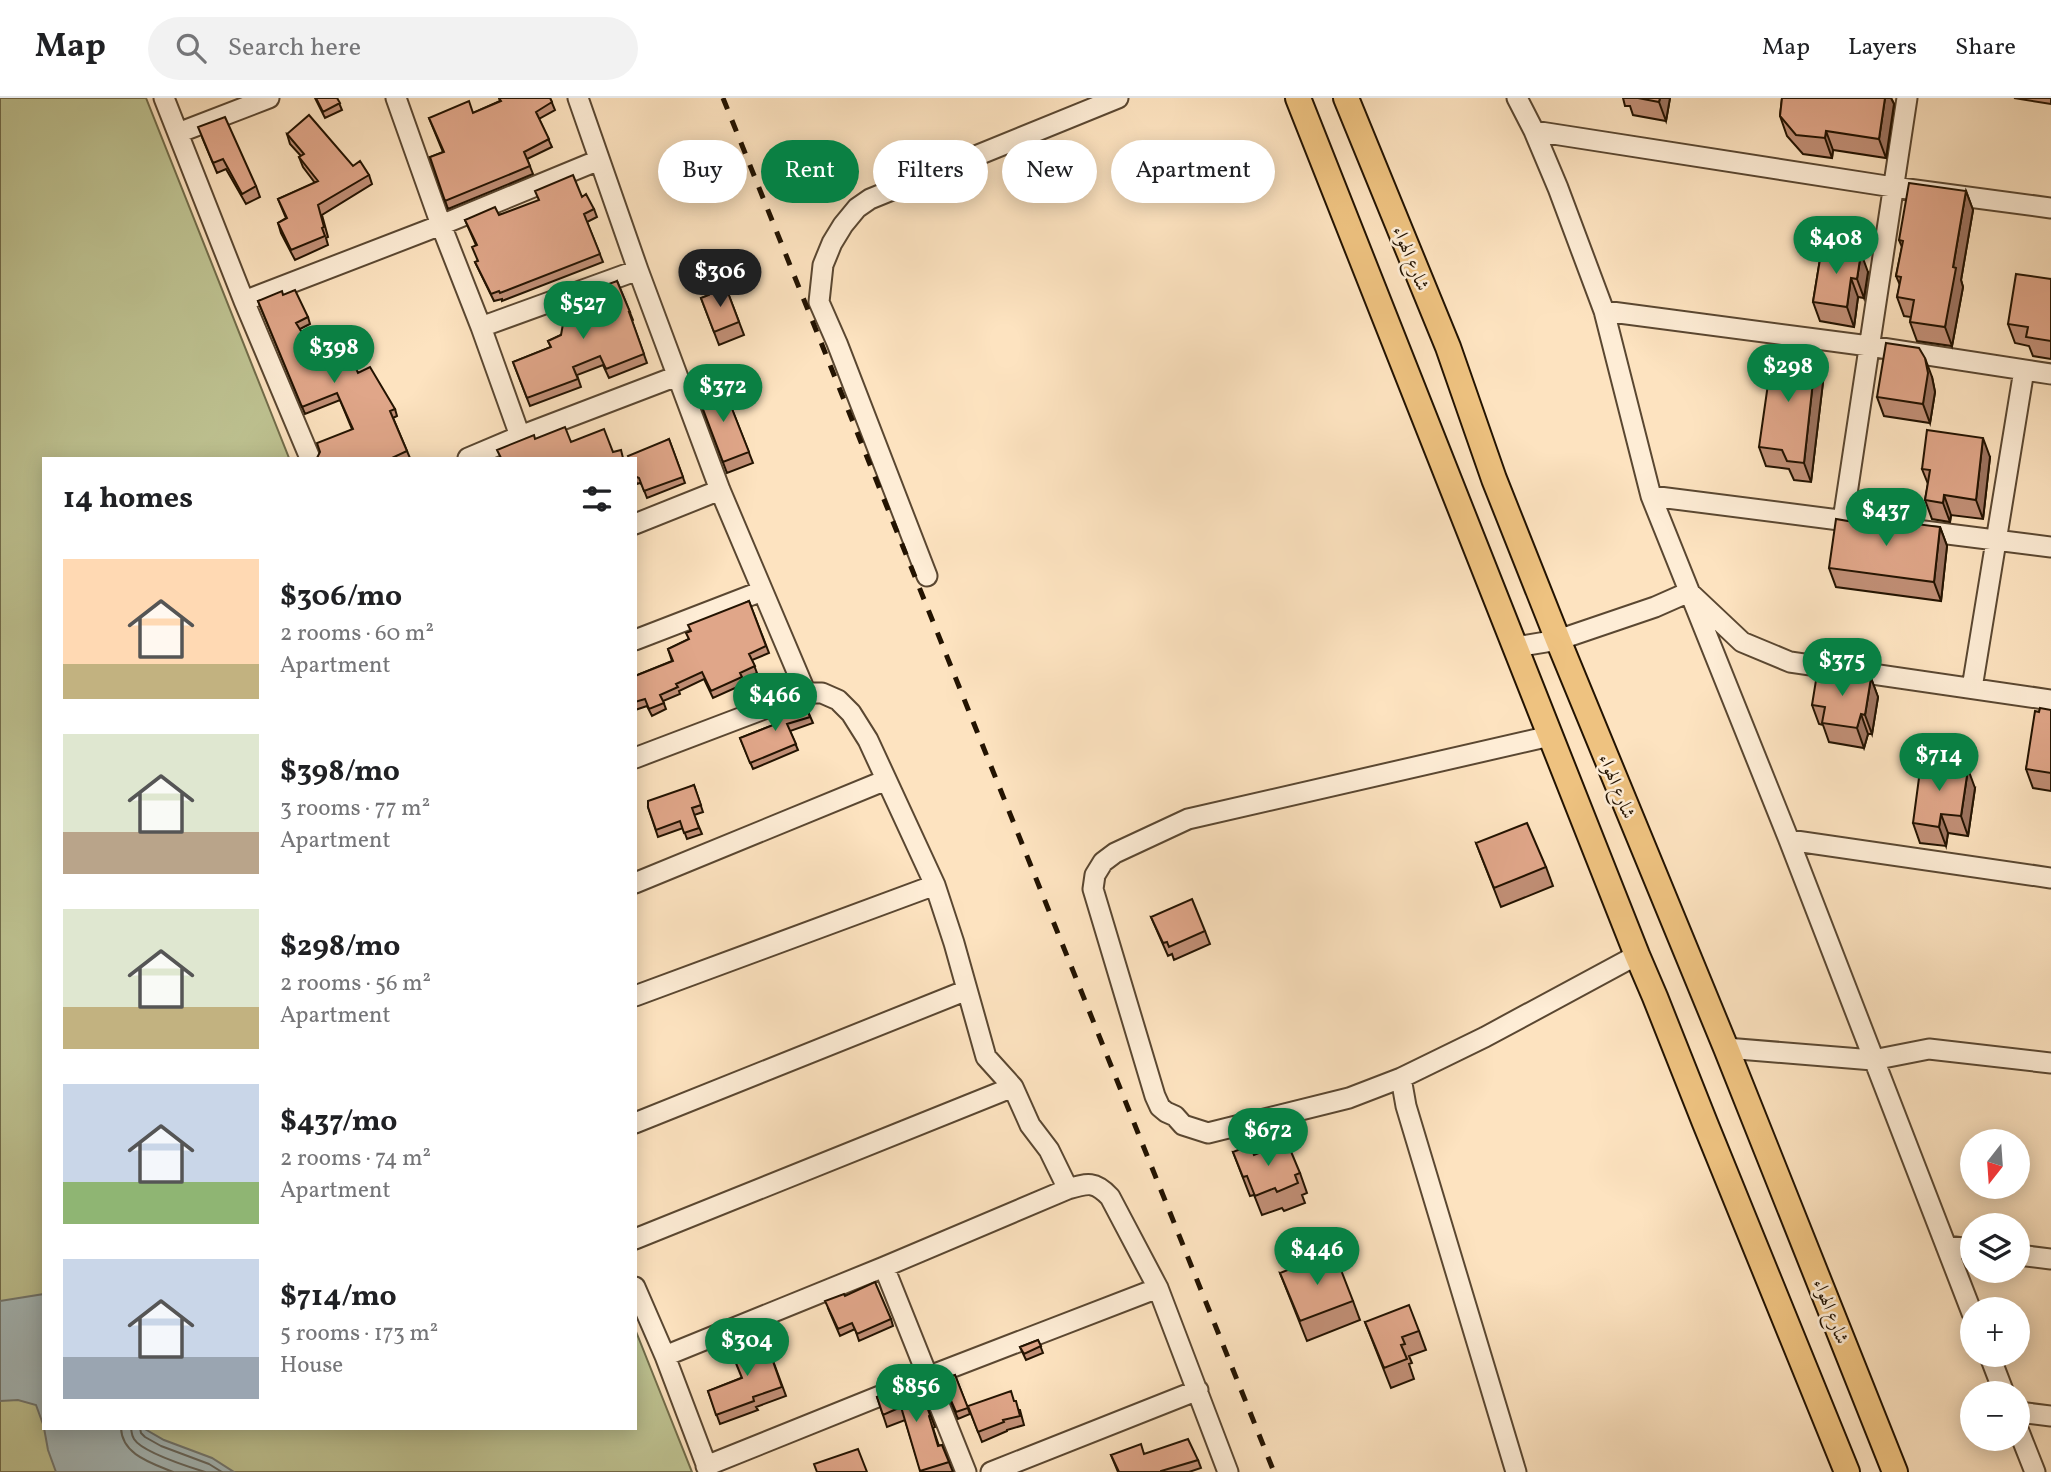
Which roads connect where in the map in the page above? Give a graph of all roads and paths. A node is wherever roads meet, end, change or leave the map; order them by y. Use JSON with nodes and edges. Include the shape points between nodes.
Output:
{"nodes":[{"id":1,"x":164,"y":98,"type":"edge"},
{"id":2,"x":269,"y":98,"type":"edge"},
{"id":3,"x":396,"y":98,"type":"edge"},
{"id":4,"x":578,"y":98,"type":"edge"},
{"id":5,"x":1118,"y":98,"type":"edge"},
{"id":6,"x":1298,"y":98,"type":"edge"},
{"id":7,"x":1346,"y":98,"type":"edge"},
{"id":8,"x":1517,"y":98,"type":"edge"},
{"id":9,"x":1907,"y":98,"type":"edge"},
{"id":10,"x":1534,"y":131,"type":"junction"},
{"id":11,"x":178,"y":134,"type":"junction"},
{"id":12,"x":598,"y":160,"type":"junction"},
{"id":13,"x":1893,"y":187,"type":"junction"},
{"id":14,"x":2051,"y":208,"type":"edge"},
{"id":15,"x":440,"y":225,"type":"junction"},
{"id":16,"x":638,"y":270,"type":"junction"},
{"id":17,"x":244,"y":301,"type":"junction"},
{"id":18,"x":1604,"y":311,"type":"junction"},
{"id":19,"x":481,"y":327,"type":"junction"},
{"id":20,"x":1869,"y":346,"type":"junction"},
{"id":21,"x":2024,"y":370,"type":"junction"},
{"id":22,"x":2051,"y":374,"type":"edge"},
{"id":23,"x":677,"y":376,"type":"junction"},
{"id":24,"x":520,"y":436,"type":"junction"},
{"id":25,"x":310,"y":457,"type":"edge"},
{"id":26,"x":470,"y":457,"type":"edge"},
{"id":27,"x":720,"y":490,"type":"junction"},
{"id":28,"x":1651,"y":496,"type":"junction"},
{"id":29,"x":1843,"y":520,"type":"junction"},
{"id":30,"x":637,"y":523,"type":"edge"},
{"id":31,"x":1868,"y":524,"type":"edge"},
{"id":32,"x":1894,"y":527,"type":"edge"},
{"id":33,"x":1996,"y":540,"type":"junction"},
{"id":34,"x":2051,"y":547,"type":"edge"},
{"id":35,"x":927,"y":576,"type":"dead end"},
{"id":36,"x":762,"y":591,"type":"junction"},
{"id":37,"x":1689,"y":592,"type":"junction"},
{"id":38,"x":637,"y":639,"type":"edge"},
{"id":39,"x":1558,"y":640,"type":"junction"},
{"id":40,"x":1515,"y":647,"type":"junction"},
{"id":41,"x":1972,"y":688,"type":"junction"},
{"id":42,"x":806,"y":693,"type":"junction"},
{"id":43,"x":2051,"y":700,"type":"edge"},
{"id":44,"x":1550,"y":736,"type":"junction"},
{"id":45,"x":637,"y":757,"type":"edge"},
{"id":46,"x":886,"y":780,"type":"junction"},
{"id":47,"x":1789,"y":840,"type":"junction"},
{"id":48,"x":2051,"y":878,"type":"edge"},
{"id":49,"x":637,"y":882,"type":"edge"},
{"id":50,"x":935,"y":885,"type":"junction"},
{"id":51,"x":1637,"y":955,"type":"junction"},
{"id":52,"x":967,"y":990,"type":"junction"},
{"id":53,"x":637,"y":995,"type":"edge"},
{"id":54,"x":1726,"y":1048,"type":"junction"},
{"id":55,"x":1873,"y":1060,"type":"junction"},
{"id":56,"x":2051,"y":1063,"type":"edge"},
{"id":57,"x":1401,"y":1078,"type":"junction"},
{"id":58,"x":1013,"y":1087,"type":"junction"},
{"id":59,"x":637,"y":1122,"type":"edge"},
{"id":60,"x":1068,"y":1189,"type":"junction"},
{"id":61,"x":637,"y":1238,"type":"edge"},
{"id":62,"x":1946,"y":1247,"type":"junction"},
{"id":63,"x":1960,"y":1249,"type":"edge"},
{"id":64,"x":2030,"y":1256,"type":"edge"},
{"id":65,"x":2051,"y":1259,"type":"edge"},
{"id":66,"x":884,"y":1267,"type":"junction"},
{"id":67,"x":1157,"y":1288,"type":"junction"},
{"id":68,"x":637,"y":1292,"type":"edge"},
{"id":69,"x":1966,"y":1297,"type":"edge"},
{"id":70,"x":665,"y":1356,"type":"junction"},
{"id":71,"x":927,"y":1377,"type":"junction"},
{"id":72,"x":1198,"y":1390,"type":"junction"},
{"id":73,"x":2030,"y":1413,"type":"edge"},
{"id":74,"x":2051,"y":1416,"type":"edge"},
{"id":75,"x":2027,"y":1451,"type":"edge"},
{"id":76,"x":707,"y":1469,"type":"edge"},
{"id":77,"x":966,"y":1472,"type":"edge"},
{"id":78,"x":990,"y":1472,"type":"edge"},
{"id":79,"x":1228,"y":1472,"type":"edge"},
{"id":80,"x":1516,"y":1472,"type":"edge"},
{"id":81,"x":1847,"y":1472,"type":"edge"},
{"id":82,"x":1895,"y":1472,"type":"edge"},
{"id":83,"x":2035,"y":1472,"type":"edge"}],
"edges":[{"from":1,"to":11,"type":"street"},
{"from":2,"to":11,"type":"street"},
{"from":3,"to":15,"type":"street"},
{"from":4,"to":12,"type":"street"},
{"from":5,"to":35,"type":"street","via":[[870,199],[843,225],[823,265],[819,302]]},
{"from":6,"to":40,"type":"main road"},
{"from":7,"to":39,"type":"main road","name":"شارع الهواء","via":[[1448,346],[1494,480]]},
{"from":8,"to":10,"type":"street"},
{"from":9,"to":13,"type":"street"},
{"from":10,"to":13,"type":"street"},
{"from":10,"to":18,"type":"street"},
{"from":11,"to":17,"type":"street"},
{"from":12,"to":15,"type":"street"},
{"from":12,"to":16,"type":"street"},
{"from":13,"to":14,"type":"street"},
{"from":13,"to":20,"type":"street"},
{"from":15,"to":17,"type":"street"},
{"from":15,"to":19,"type":"street"},
{"from":16,"to":19,"type":"street"},
{"from":16,"to":23,"type":"street"},
{"from":17,"to":25,"type":"street"},
{"from":18,"to":20,"type":"street"},
{"from":18,"to":28,"type":"street"},
{"from":19,"to":24,"type":"street"},
{"from":20,"to":21,"type":"street"},
{"from":20,"to":29,"type":"street"},
{"from":21,"to":22,"type":"street"},
{"from":21,"to":33,"type":"street"},
{"from":23,"to":24,"type":"street"},
{"from":23,"to":27,"type":"street"},
{"from":24,"to":26,"type":"street"},
{"from":27,"to":30,"type":"street"},
{"from":27,"to":36,"type":"street"},
{"from":28,"to":29,"type":"street"},
{"from":28,"to":37,"type":"street"},
{"from":29,"to":31,"type":"street"},
{"from":32,"to":33,"type":"street"},
{"from":33,"to":34,"type":"street"},
{"from":33,"to":41,"type":"street"},
{"from":36,"to":38,"type":"street"},
{"from":36,"to":42,"type":"street"},
{"from":37,"to":39,"type":"street"},
{"from":37,"to":41,"type":"street","via":[[1742,642],[1790,662]]},
{"from":37,"to":47,"type":"street"},
{"from":39,"to":40,"type":"street"},
{"from":39,"to":54,"type":"main road","name":"شارع الهواء"},
{"from":40,"to":44,"type":"main road"},
{"from":41,"to":43,"type":"street"},
{"from":42,"to":45,"type":"street"},
{"from":42,"to":46,"type":"street","via":[[838,700],[851,713]]},
{"from":44,"to":51,"type":"main road"},
{"from":44,"to":57,"type":"street","via":[[1188,819],[1115,853],[1095,875],[1093,889],[1155,1096],[1160,1107],[1183,1125],[1208,1133],[1349,1098]]},
{"from":46,"to":49,"type":"street"},
{"from":46,"to":50,"type":"street"},
{"from":47,"to":48,"type":"street"},
{"from":47,"to":55,"type":"street"},
{"from":50,"to":52,"type":"street"},
{"from":50,"to":53,"type":"street"},
{"from":51,"to":57,"type":"street"},
{"from":51,"to":81,"type":"main road"},
{"from":52,"to":58,"type":"street","via":[[986,1056]]},
{"from":52,"to":59,"type":"street"},
{"from":54,"to":55,"type":"street"},
{"from":54,"to":82,"type":"main road","name":"شارع الهواء"},
{"from":55,"to":56,"type":"street","via":[[1929,1049]]},
{"from":55,"to":62,"type":"street"},
{"from":57,"to":80,"type":"street"},
{"from":58,"to":60,"type":"street"},
{"from":58,"to":61,"type":"street"},
{"from":60,"to":66,"type":"street"},
{"from":60,"to":67,"type":"street","via":[[1101,1186]]},
{"from":62,"to":63,"type":"street"},
{"from":62,"to":69,"type":"street"},
{"from":64,"to":65,"type":"street"},
{"from":66,"to":70,"type":"street"},
{"from":66,"to":71,"type":"street"},
{"from":67,"to":71,"type":"street"},
{"from":67,"to":72,"type":"street"},
{"from":68,"to":70,"type":"street"},
{"from":70,"to":76,"type":"street"},
{"from":71,"to":76,"type":"street"},
{"from":71,"to":77,"type":"street"},
{"from":72,"to":78,"type":"street"},
{"from":72,"to":79,"type":"street"},
{"from":73,"to":74,"type":"street"},
{"from":75,"to":83,"type":"street"}]}
